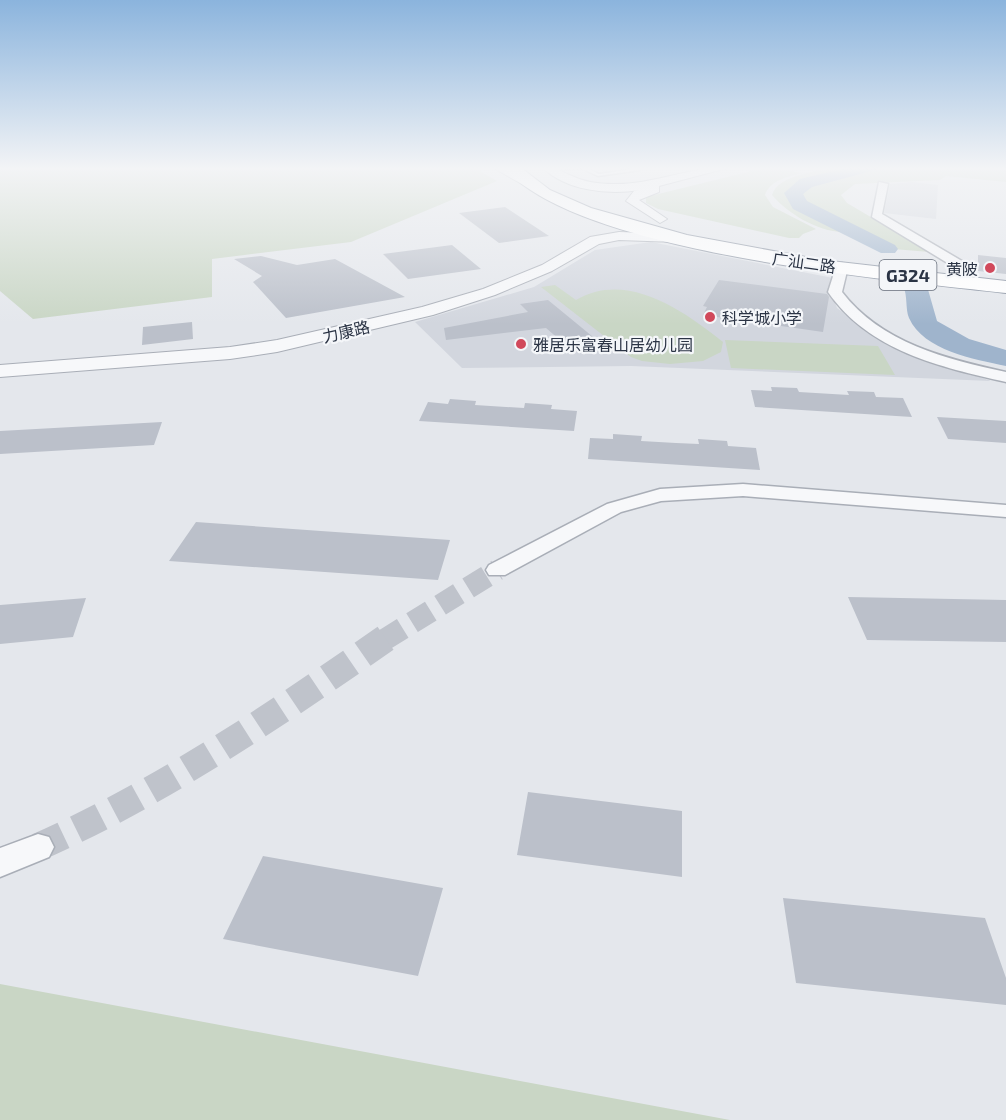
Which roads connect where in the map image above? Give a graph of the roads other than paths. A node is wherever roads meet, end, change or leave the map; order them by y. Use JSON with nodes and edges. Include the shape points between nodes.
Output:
{"nodes":[{"id":1,"x":586,"y":219,"type":"edge"},
{"id":2,"x":616,"y":219,"type":"edge"},
{"id":3,"x":661,"y":219,"type":"edge"},
{"id":4,"x":882,"y":219,"type":"edge"},
{"id":5,"x":676,"y":238,"type":"junction"},
{"id":6,"x":844,"y":261,"type":"junction"},
{"id":7,"x":959,"y":274,"type":"junction"},
{"id":8,"x":1004,"y":284,"type":"edge"},
{"id":9,"x":0,"y":364,"type":"edge"},
{"id":10,"x":0,"y":371,"type":"edge"},
{"id":11,"x":1006,"y":377,"type":"edge"},
{"id":12,"x":1006,"y":511,"type":"edge"},
{"id":13,"x":497,"y":570,"type":"tunnel mouth"},
{"id":14,"x":38,"y":847,"type":"tunnel mouth"},
{"id":15,"x":0,"y":863,"type":"edge"}],
"edges":[{"from":1,"to":9,"type":"street","name":"力康路","via":[[588,225],[553,255],[508,277],[430,302],[256,339]]},
{"from":2,"to":5,"type":"highway","name":"广汕二路","number":"G324"},
{"from":3,"to":6,"type":"highway","name":"广汕二路","number":"G324"},
{"from":4,"to":7,"type":"street"},
{"from":5,"to":6,"type":"highway","name":"广汕二路","number":"G324","via":[[760,255]]},
{"from":5,"to":10,"type":"street","name":"力康路","via":[[619,236],[595,240],[547,268],[489,292],[300,342],[230,353]]},
{"from":6,"to":7,"type":"highway","name":"广汕二路","number":"G324","via":[[861,270]]},
{"from":6,"to":7,"type":"highway","name":"广汕二路","number":"G324","via":[[939,264]]},
{"from":6,"to":11,"type":"street","via":[[835,292],[843,307],[867,326],[901,345]]},
{"from":7,"to":8,"type":"highway","name":"广汕二路","number":"G324"},
{"from":12,"to":13,"type":"street","via":[[743,490],[660,495],[614,508]]},
{"from":14,"to":15,"type":"street"}]}
